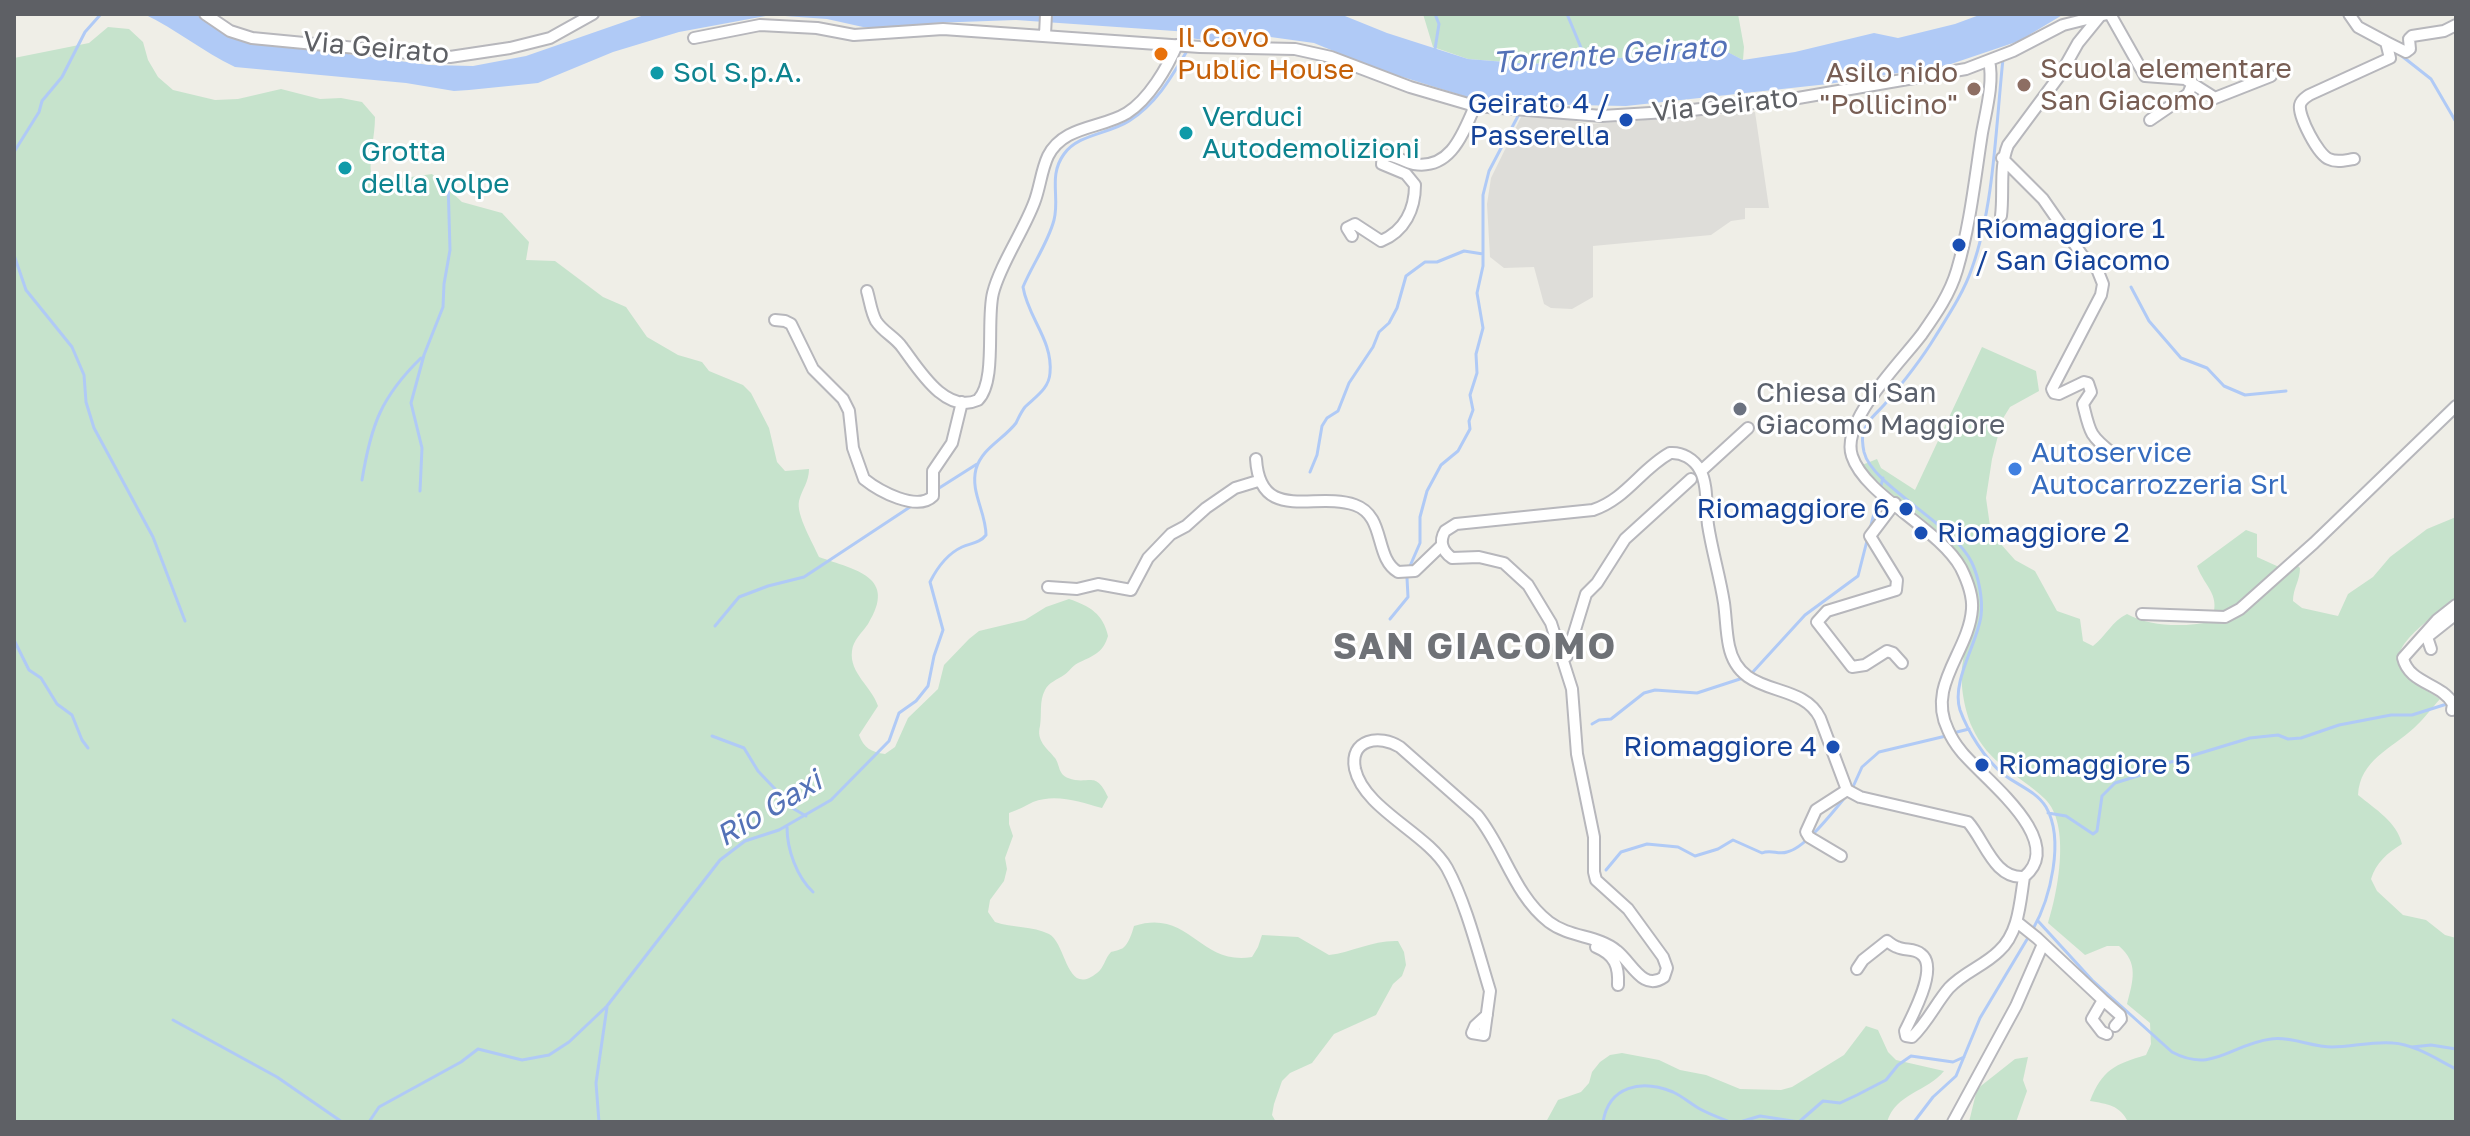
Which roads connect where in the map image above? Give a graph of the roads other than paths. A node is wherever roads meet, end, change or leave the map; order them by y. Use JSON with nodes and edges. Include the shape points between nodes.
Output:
{"nodes":[{"id":1,"x":205,"y":14,"type":"edge"},
{"id":2,"x":593,"y":14,"type":"edge"},
{"id":3,"x":2349,"y":14,"type":"edge"},
{"id":4,"x":2106,"y":15,"type":"edge"},
{"id":5,"x":759,"y":19,"type":"edge"},
{"id":6,"x":1045,"y":25,"type":"edge"},
{"id":7,"x":2456,"y":25,"type":"edge"},
{"id":8,"x":694,"y":38,"type":"dead end"},
{"id":9,"x":2386,"y":42,"type":"junction"},
{"id":10,"x":1180,"y":45,"type":"junction"},
{"id":11,"x":1991,"y":60,"type":"junction"},
{"id":12,"x":2271,"y":76,"type":"dead end"},
{"id":13,"x":2192,"y":85,"type":"junction"},
{"id":14,"x":1475,"y":106,"type":"junction"},
{"id":15,"x":2150,"y":120,"type":"dead end"},
{"id":16,"x":2002,"y":158,"type":"junction"},
{"id":17,"x":2354,"y":159,"type":"dead end"},
{"id":18,"x":2001,"y":216,"type":"dead end"},
{"id":19,"x":1352,"y":236,"type":"dead end"},
{"id":20,"x":867,"y":291,"type":"dead end"},
{"id":21,"x":775,"y":320,"type":"dead end"},
{"id":22,"x":962,"y":402,"type":"junction"},
{"id":23,"x":2456,"y":406,"type":"edge"},
{"id":24,"x":1748,"y":428,"type":"dead end"},
{"id":25,"x":2112,"y":453,"type":"dead end"},
{"id":26,"x":1256,"y":459,"type":"dead end"},
{"id":27,"x":1701,"y":471,"type":"junction"},
{"id":28,"x":1691,"y":479,"type":"dead end"},
{"id":29,"x":1258,"y":481,"type":"junction"},
{"id":30,"x":1895,"y":503,"type":"junction"},
{"id":31,"x":1442,"y":545,"type":"junction"},
{"id":32,"x":1048,"y":587,"type":"dead end"},
{"id":33,"x":2456,"y":605,"type":"edge"},
{"id":34,"x":2142,"y":614,"type":"dead end"},
{"id":35,"x":2456,"y":614,"type":"edge"},
{"id":36,"x":2431,"y":649,"type":"dead end"},
{"id":37,"x":1563,"y":659,"type":"junction"},
{"id":38,"x":1902,"y":663,"type":"dead end"},
{"id":39,"x":2452,"y":710,"type":"dead end"},
{"id":40,"x":1847,"y":790,"type":"junction"},
{"id":41,"x":1841,"y":856,"type":"dead end"},
{"id":42,"x":2024,"y":877,"type":"junction"},
{"id":43,"x":2019,"y":924,"type":"junction"},
{"id":44,"x":1587,"y":937,"type":"junction"},
{"id":45,"x":2040,"y":941,"type":"junction"},
{"id":46,"x":1857,"y":969,"type":"dead end"},
{"id":47,"x":1618,"y":985,"type":"dead end"},
{"id":48,"x":2103,"y":1000,"type":"junction"},
{"id":49,"x":1487,"y":1015,"type":"dead end"},
{"id":50,"x":1953,"y":1122,"type":"edge"}],
"edges":[{"from":1,"to":2,"type":"street","name":"Via Geirato","via":[[252,38],[450,57],[550,38]]},
{"from":3,"to":9,"type":"street","via":[[2358,27]]},
{"from":4,"to":11,"type":"street","name":"Via Geirato","via":[[2063,25]]},
{"from":4,"to":13,"type":"street","via":[[2145,76],[2185,79]]},
{"from":4,"to":16,"type":"street","via":[[2078,43]]},
{"from":5,"to":6,"type":"street","name":"Via Geirato","via":[[854,35]]},
{"from":5,"to":8,"type":"street","name":"Via Geirato"},
{"from":6,"to":10,"type":"street","name":"Via Geirato"},
{"from":7,"to":9,"type":"street","via":[[2412,36],[2406,52]]},
{"from":9,"to":17,"type":"street","via":[[2388,61],[2331,83],[2300,105],[2322,155],[2336,161]]},
{"from":10,"to":14,"type":"street","name":"Via Geirato","via":[[1310,51]]},
{"from":10,"to":22,"type":"street","via":[[1134,108],[1074,132],[1048,157],[1034,203],[992,294],[985,392],[975,402]]},
{"from":11,"to":14,"type":"street","name":"Via Geirato","via":[[1966,69],[1798,98],[1683,111],[1578,116]]},
{"from":11,"to":30,"type":"street","via":[[1957,272],[1945,300],[1860,414],[1851,439],[1861,474]]},
{"from":12,"to":13,"type":"street","via":[[2215,98]]},
{"from":13,"to":15,"type":"street","via":[[2188,94]]},
{"from":14,"to":19,"type":"street","via":[[1446,157],[1418,164],[1383,155],[1382,164],[1406,174],[1415,185],[1408,217],[1381,241],[1355,224],[1347,228]]},
{"from":16,"to":18,"type":"street"},
{"from":16,"to":25,"type":"street","via":[[2043,199],[2101,276],[2101,295],[2052,389],[2059,394],[2088,383],[2091,392],[2083,404],[2090,431]]},
{"from":20,"to":22,"type":"street","via":[[879,326],[938,391]]},
{"from":21,"to":22,"type":"street","via":[[791,324],[813,369],[843,399],[864,479],[898,498],[922,502],[933,496],[933,471],[952,443]]},
{"from":23,"to":34,"type":"street","via":[[2240,609],[2225,617]]},
{"from":24,"to":27,"type":"street"},
{"from":26,"to":29,"type":"street"},
{"from":27,"to":31,"type":"street","via":[[1686,456],[1670,453],[1604,506],[1456,524],[1443,534]]},
{"from":27,"to":40,"type":"street","via":[[1728,643],[1744,681],[1813,707]]},
{"from":28,"to":37,"type":"street","via":[[1618,548],[1586,594]]},
{"from":29,"to":31,"type":"street","via":[[1284,500],[1358,507],[1370,516],[1388,563],[1398,572],[1415,571]]},
{"from":29,"to":32,"type":"street","via":[[1235,488],[1171,534],[1148,558],[1131,590],[1098,584]]},
{"from":30,"to":38,"type":"street","via":[[1870,536],[1897,580],[1896,590],[1827,611],[1817,622],[1852,667],[1887,651]]},
{"from":30,"to":42,"type":"street","via":[[1952,554],[1967,583],[1972,609],[1943,687],[1944,719],[1961,751],[2031,829],[2037,852]]},
{"from":31,"to":37,"type":"street","via":[[1452,558],[1495,560],[1528,585]]},
{"from":33,"to":39,"type":"street","via":[[2403,658],[2416,677],[2449,696]]},
{"from":35,"to":36,"type":"street","via":[[2427,637]]},
{"from":37,"to":44,"type":"street","via":[[1572,689],[1596,880],[1628,909],[1663,957],[1667,973],[1656,982],[1646,981],[1614,948]]},
{"from":40,"to":41,"type":"street","via":[[1816,810],[1806,832]]},
{"from":40,"to":42,"type":"street","via":[[1960,819],[1973,828],[2004,872]]},
{"from":42,"to":43,"type":"street"},
{"from":43,"to":45,"type":"street"},
{"from":43,"to":46,"type":"street","via":[[1999,952],[1955,982],[1910,1038],[1905,1031],[1927,978],[1928,962],[1915,950],[1887,941]]},
{"from":44,"to":47,"type":"street","via":[[1618,970]]},
{"from":44,"to":49,"type":"street","via":[[1545,920],[1477,815],[1405,752],[1383,740],[1364,743],[1355,760],[1359,779],[1448,871],[1490,991]]},
{"from":45,"to":48,"type":"street"},
{"from":45,"to":50,"type":"street","via":[[2016,1006]]},
{"from":48,"to":48,"type":"street","via":[[2092,1019],[2102,1032],[2121,1019]]}]}
